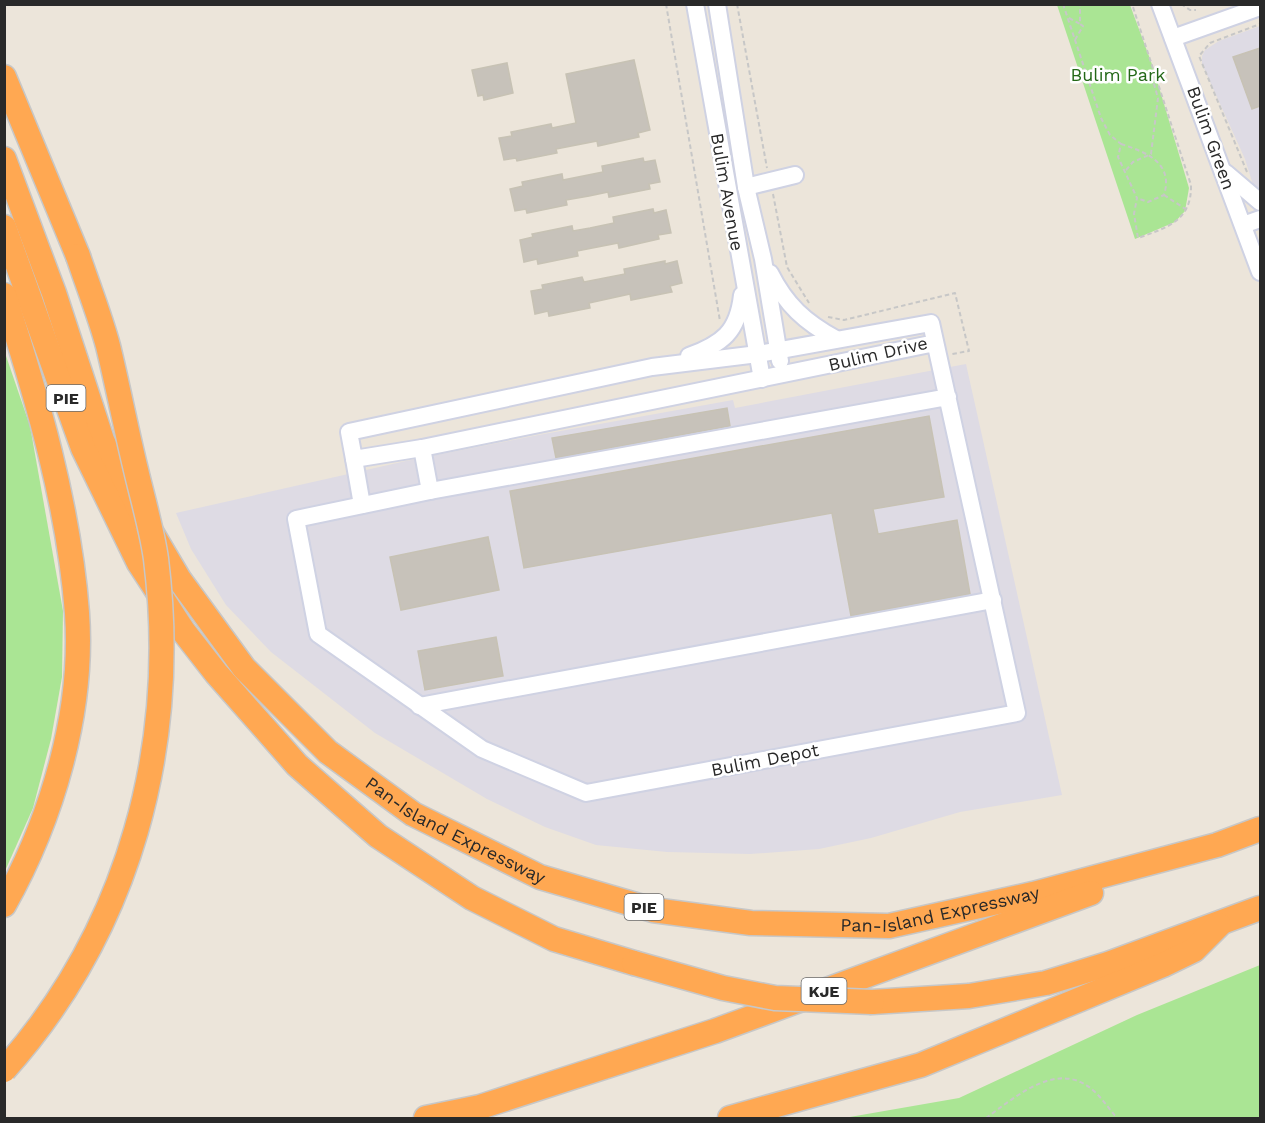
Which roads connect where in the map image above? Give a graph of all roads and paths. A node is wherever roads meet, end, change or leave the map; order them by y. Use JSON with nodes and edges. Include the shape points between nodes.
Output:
{"nodes":[{"id":1,"x":666,"y":4,"type":"edge"},
{"id":2,"x":695,"y":4,"type":"edge"},
{"id":3,"x":717,"y":4,"type":"edge"},
{"id":4,"x":737,"y":4,"type":"edge"},
{"id":5,"x":1063,"y":4,"type":"edge"},
{"id":6,"x":1080,"y":4,"type":"edge"},
{"id":7,"x":1132,"y":4,"type":"edge"},
{"id":8,"x":1160,"y":4,"type":"edge"},
{"id":9,"x":1181,"y":4,"type":"edge"},
{"id":10,"x":1260,"y":7,"type":"edge"},
{"id":11,"x":1196,"y":10,"type":"dead end"},
{"id":12,"x":1067,"y":17,"type":"junction"},
{"id":13,"x":1080,"y":24,"type":"junction"},
{"id":14,"x":1260,"y":24,"type":"edge"},
{"id":15,"x":1173,"y":38,"type":"junction"},
{"id":16,"x":1075,"y":40,"type":"junction"},
{"id":17,"x":1156,"y":72,"type":"junction"},
{"id":18,"x":4,"y":77,"type":"edge"},
{"id":19,"x":1120,"y":144,"type":"junction"},
{"id":20,"x":1151,"y":154,"type":"junction"},
{"id":21,"x":4,"y":159,"type":"edge"},
{"id":22,"x":1126,"y":170,"type":"junction"},
{"id":23,"x":1223,"y":171,"type":"junction"},
{"id":24,"x":795,"y":175,"type":"dead end"},
{"id":25,"x":1249,"y":176,"type":"dead end"},
{"id":26,"x":771,"y":180,"type":"junction"},
{"id":27,"x":746,"y":187,"type":"junction"},
{"id":28,"x":1164,"y":195,"type":"junction"},
{"id":29,"x":1137,"y":198,"type":"junction"},
{"id":30,"x":1260,"y":202,"type":"edge"},
{"id":31,"x":1187,"y":210,"type":"junction"},
{"id":32,"x":1260,"y":219,"type":"edge"},
{"id":33,"x":1243,"y":225,"type":"junction"},
{"id":34,"x":4,"y":227,"type":"edge"},
{"id":35,"x":1257,"y":254,"type":"edge"},
{"id":36,"x":763,"y":259,"type":"junction"},
{"id":37,"x":1260,"y":272,"type":"edge"},
{"id":38,"x":743,"y":286,"type":"junction"},
{"id":39,"x":4,"y":295,"type":"edge"},
{"id":40,"x":812,"y":307,"type":"dead end"},
{"id":41,"x":823,"y":316,"type":"dead end"},
{"id":42,"x":720,"y":324,"type":"dead end"},
{"id":43,"x":836,"y":339,"type":"junction"},
{"id":44,"x":937,"y":350,"type":"junction"},
{"id":45,"x":778,"y":351,"type":"junction"},
{"id":46,"x":758,"y":354,"type":"junction"},
{"id":47,"x":652,"y":367,"type":"junction"},
{"id":48,"x":783,"y":374,"type":"junction"},
{"id":49,"x":762,"y":379,"type":"junction"},
{"id":50,"x":948,"y":397,"type":"junction"},
{"id":51,"x":422,"y":448,"type":"junction"},
{"id":52,"x":354,"y":459,"type":"junction"},
{"id":53,"x":430,"y":491,"type":"junction"},
{"id":54,"x":362,"y":505,"type":"junction"},
{"id":55,"x":993,"y":600,"type":"junction"},
{"id":56,"x":419,"y":706,"type":"junction"},
{"id":57,"x":1260,"y":829,"type":"edge"},
{"id":58,"x":1217,"y":845,"type":"junction"},
{"id":59,"x":4,"y":904,"type":"edge"},
{"id":60,"x":1260,"y":908,"type":"edge"},
{"id":61,"x":1219,"y":925,"type":"junction"},
{"id":62,"x":4,"y":1070,"type":"edge"},
{"id":63,"x":426,"y":1119,"type":"edge"},
{"id":64,"x":730,"y":1119,"type":"edge"},
{"id":65,"x":986,"y":1119,"type":"edge"},
{"id":66,"x":1117,"y":1119,"type":"edge"}],
"edges":[{"from":1,"to":42,"type":"path"},
{"from":2,"to":38,"type":"street","name":"Bulim Avenue"},
{"from":3,"to":27,"type":"street","name":"Bulim Avenue"},
{"from":4,"to":26,"type":"path"},
{"from":5,"to":12,"type":"path"},
{"from":6,"to":13,"type":"path"},
{"from":7,"to":17,"type":"path"},
{"from":8,"to":15,"type":"street","name":"Bulim Green"},
{"from":9,"to":11,"type":"path"},
{"from":10,"to":15,"type":"street"},
{"from":12,"to":13,"type":"path"},
{"from":12,"to":16,"type":"path"},
{"from":13,"to":16,"type":"path","via":[[1083,26]]},
{"from":14,"to":25,"type":"path","via":[[1210,43],[1200,56]]},
{"from":15,"to":23,"type":"street","name":"Bulim Green"},
{"from":16,"to":19,"type":"path","via":[[1101,118]]},
{"from":17,"to":20,"type":"path","via":[[1158,98]]},
{"from":17,"to":31,"type":"path","via":[[1191,186]]},
{"from":18,"to":62,"type":"highway","bridge":true,"via":[[78,256],[107,345],[156,557],[162,638],[152,771],[135,839],[83,963],[54,1008]]},
{"from":19,"to":20,"type":"path"},
{"from":19,"to":22,"type":"path","via":[[1118,157]]},
{"from":20,"to":22,"type":"path"},
{"from":20,"to":28,"type":"path","via":[[1163,172],[1167,187]]},
{"from":21,"to":58,"type":"highway","name":"Pan-Island Expressway","number":"PIE","via":[[54,293],[102,440],[121,481],[179,579],[253,677],[328,752],[413,814],[540,877],[653,909],[751,923],[889,926],[1033,894]]},
{"from":22,"to":29,"type":"path"},
{"from":23,"to":30,"type":"street"},
{"from":23,"to":33,"type":"street","name":"Bulim Green"},
{"from":24,"to":26,"type":"street"},
{"from":26,"to":27,"type":"street"},
{"from":26,"to":40,"type":"path","via":[[787,267]]},
{"from":27,"to":36,"type":"street","name":"Bulim Avenue"},
{"from":28,"to":29,"type":"path","via":[[1148,202]]},
{"from":28,"to":31,"type":"path"},
{"from":29,"to":31,"type":"path","via":[[1134,214],[1138,238],[1172,226]]},
{"from":32,"to":33,"type":"street"},
{"from":33,"to":35,"type":"street","name":"Bulim Green"},
{"from":34,"to":61,"type":"highway","name":"Pan-Island Expressway","number":"PIE","bridge":true,"via":[[83,448],[139,563],[184,632],[297,765],[378,836],[472,898],[554,939],[723,988],[775,998],[872,1002],[969,996],[1046,983]]},
{"from":35,"to":37,"type":"street","name":"Bulim Green"},
{"from":36,"to":43,"type":"street","via":[[779,291],[796,313]]},
{"from":36,"to":45,"type":"street","name":"Bulim Avenue"},
{"from":38,"to":46,"type":"street","name":"Bulim Avenue"},
{"from":38,"to":47,"type":"street","via":[[741,311],[735,325],[720,341],[713,347]]},
{"from":39,"to":59,"type":"highway","via":[[41,421],[64,521],[77,614],[75,676],[66,743],[24,869]]},
{"from":41,"to":44,"type":"path","via":[[844,320],[955,293],[969,351]]},
{"from":43,"to":44,"type":"street","name":"Bulim Drive","via":[[931,323]]},
{"from":43,"to":45,"type":"street","name":"Bulim Drive"},
{"from":44,"to":48,"type":"street","name":"Bulim Drive"},
{"from":44,"to":50,"type":"street","name":"Bulim Depot"},
{"from":45,"to":46,"type":"street","name":"Bulim Drive"},
{"from":45,"to":48,"type":"street","name":"Bulim Avenue"},
{"from":46,"to":47,"type":"street","name":"Bulim Drive"},
{"from":46,"to":49,"type":"street","name":"Bulim Avenue"},
{"from":47,"to":52,"type":"street","name":"Bulim Drive","via":[[349,432]]},
{"from":48,"to":49,"type":"street","name":"Bulim Drive"},
{"from":49,"to":51,"type":"street","name":"Bulim Drive"},
{"from":50,"to":53,"type":"street"},
{"from":50,"to":55,"type":"street","name":"Bulim Depot"},
{"from":51,"to":52,"type":"street","name":"Bulim Drive"},
{"from":51,"to":53,"type":"street"},
{"from":52,"to":54,"type":"street"},
{"from":53,"to":54,"type":"street"},
{"from":54,"to":56,"type":"street","name":"Bulim Depot","via":[[296,519],[318,634]]},
{"from":55,"to":56,"type":"street"},
{"from":55,"to":56,"type":"street","name":"Bulim Depot","via":[[1017,713],[598,791],[586,793],[482,749]]},
{"from":57,"to":58,"type":"highway","name":"Pan-Island Expressway","number":"PIE"},
{"from":58,"to":63,"type":"highway","number":"KJE","via":[[715,1031],[480,1107]]},
{"from":60,"to":61,"type":"highway","name":"Pan-Island Expressway","number":"PIE"},
{"from":61,"to":64,"type":"highway","via":[[1194,950],[1163,965],[921,1065]]},
{"from":65,"to":66,"type":"path","via":[[1021,1093],[1061,1077],[1080,1082],[1095,1092]]}]}
